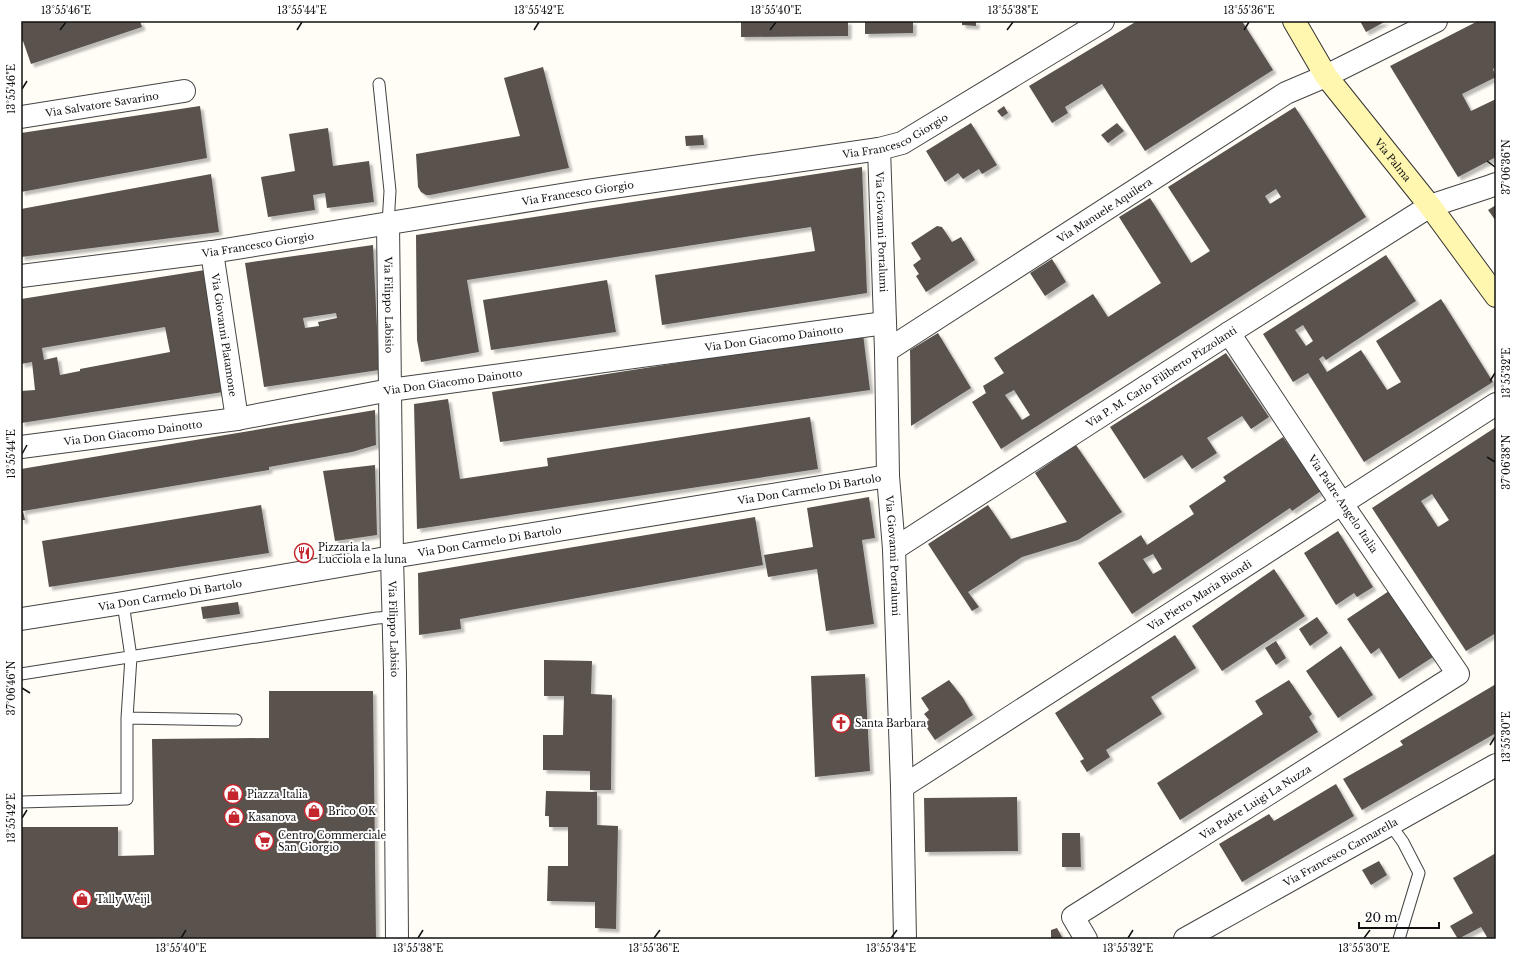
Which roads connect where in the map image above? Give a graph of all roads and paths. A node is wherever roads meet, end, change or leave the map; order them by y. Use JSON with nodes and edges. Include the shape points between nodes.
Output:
{"nodes":[{"id":1,"x":1103,"y":21,"type":"edge"},
{"id":2,"x":1294,"y":21,"type":"edge"},
{"id":3,"x":1436,"y":21,"type":"edge"},
{"id":4,"x":1326,"y":76,"type":"junction"},
{"id":5,"x":380,"y":84,"type":"dead end"},
{"id":6,"x":184,"y":91,"type":"dead end"},
{"id":7,"x":21,"y":117,"type":"edge"},
{"id":8,"x":879,"y":149,"type":"junction"},
{"id":9,"x":1496,"y":184,"type":"edge"},
{"id":10,"x":1430,"y":206,"type":"junction"},
{"id":11,"x":388,"y":224,"type":"junction"},
{"id":12,"x":212,"y":252,"type":"junction"},
{"id":13,"x":21,"y":276,"type":"edge"},
{"id":14,"x":1496,"y":296,"type":"edge"},
{"id":15,"x":885,"y":323,"type":"junction"},
{"id":16,"x":1229,"y":333,"type":"junction"},
{"id":17,"x":886,"y":351,"type":"junction"},
{"id":18,"x":390,"y":390,"type":"junction"},
{"id":19,"x":1496,"y":404,"type":"edge"},
{"id":20,"x":237,"y":419,"type":"junction"},
{"id":21,"x":21,"y":447,"type":"edge"},
{"id":22,"x":888,"y":476,"type":"junction"},
{"id":23,"x":1342,"y":504,"type":"junction"},
{"id":24,"x":894,"y":549,"type":"junction"},
{"id":25,"x":392,"y":557,"type":"junction"},
{"id":26,"x":123,"y":604,"type":"junction"},
{"id":27,"x":393,"y":617,"type":"junction"},
{"id":28,"x":21,"y":619,"type":"edge"},
{"id":29,"x":131,"y":657,"type":"junction"},
{"id":30,"x":21,"y":674,"type":"edge"},
{"id":31,"x":1458,"y":674,"type":"joint"},
{"id":32,"x":127,"y":718,"type":"junction"},
{"id":33,"x":236,"y":720,"type":"dead end"},
{"id":34,"x":1496,"y":765,"type":"edge"},
{"id":35,"x":902,"y":787,"type":"junction"},
{"id":36,"x":21,"y":802,"type":"edge"},
{"id":37,"x":1390,"y":824,"type":"junction"},
{"id":38,"x":397,"y":939,"type":"edge"},
{"id":39,"x":905,"y":939,"type":"edge"},
{"id":40,"x":1086,"y":939,"type":"edge"},
{"id":41,"x":1185,"y":939,"type":"edge"},
{"id":42,"x":1399,"y":939,"type":"edge"}],
"edges":[{"from":1,"to":8,"type":"street","name":"Via Francesco Giorgio","via":[[902,143]]},
{"from":2,"to":4,"type":"main road","name":"Via Palma"},
{"from":3,"to":4,"type":"street","name":"Via Manuele Aquilera"},
{"from":4,"to":10,"type":"main road","name":"Via Palma"},
{"from":4,"to":17,"type":"street","name":"Via Manuele Aquilera","via":[[1286,93]]},
{"from":5,"to":11,"type":"lane","via":[[390,191]]},
{"from":6,"to":7,"type":"street","name":"Via Salvatore Savarino"},
{"from":8,"to":11,"type":"street","name":"Via Francesco Giorgio","via":[[586,191]]},
{"from":8,"to":15,"type":"street","name":"Via Giovanni Portalumi"},
{"from":9,"to":10,"type":"street","name":"Via P. M. Carlo Filiberto Pizzolanti"},
{"from":10,"to":14,"type":"main road","name":"Via Palma"},
{"from":10,"to":16,"type":"street","name":"Via P. M. Carlo Filiberto Pizzolanti"},
{"from":11,"to":12,"type":"street","name":"Via Francesco Giorgio"},
{"from":11,"to":18,"type":"street","name":"Via Filippo Labisio"},
{"from":12,"to":13,"type":"street","name":"Via Francesco Giorgio"},
{"from":12,"to":20,"type":"street","name":"Via Giovanni Platamone"},
{"from":15,"to":17,"type":"street","name":"Via Giovanni Portalumi"},
{"from":15,"to":18,"type":"street","name":"Via Don Giacomo Dainotto"},
{"from":16,"to":23,"type":"street","name":"Via Padre Angelo Italia"},
{"from":16,"to":24,"type":"street","name":"Via P. M. Carlo Filiberto Pizzolanti"},
{"from":17,"to":22,"type":"street","name":"Via Giovanni Portalumi"},
{"from":18,"to":20,"type":"street","name":"Via Don Giacomo Dainotto"},
{"from":18,"to":25,"type":"street","name":"Via Filippo Labisio"},
{"from":19,"to":23,"type":"street","name":"Via Pietro Maria Biondi"},
{"from":20,"to":21,"type":"street","name":"Via Don Giacomo Dainotto"},
{"from":22,"to":24,"type":"street","name":"Via Giovanni Portalumi"},
{"from":22,"to":25,"type":"street","name":"Via Don Carmelo Di Bartolo"},
{"from":23,"to":31,"type":"street","name":"Via Padre Angelo Italia"},
{"from":23,"to":35,"type":"street","name":"Via Pietro Maria Biondi"},
{"from":24,"to":35,"type":"street","name":"Via Giovanni Portalumi"},
{"from":25,"to":26,"type":"street","name":"Via Don Carmelo Di Bartolo"},
{"from":25,"to":27,"type":"street","name":"Via Filippo Labisio"},
{"from":26,"to":28,"type":"street","name":"Via Don Carmelo Di Bartolo"},
{"from":26,"to":29,"type":"lane"},
{"from":27,"to":29,"type":"lane"},
{"from":27,"to":38,"type":"street","name":"Via Filippo Labisio"},
{"from":29,"to":30,"type":"lane"},
{"from":29,"to":32,"type":"lane"},
{"from":31,"to":40,"type":"street","name":"Via Padre Luigi La Nuzza","via":[[1073,917]]},
{"from":32,"to":33,"type":"lane"},
{"from":32,"to":36,"type":"lane","via":[[127,799]]},
{"from":34,"to":37,"type":"street","name":"Via Francesco Cannarella"},
{"from":35,"to":39,"type":"street","name":"Via Giovanni Portalumi"},
{"from":37,"to":41,"type":"street","name":"Via Francesco Cannarella"},
{"from":37,"to":42,"type":"lane","via":[[1403,842],[1419,873]]}]}
